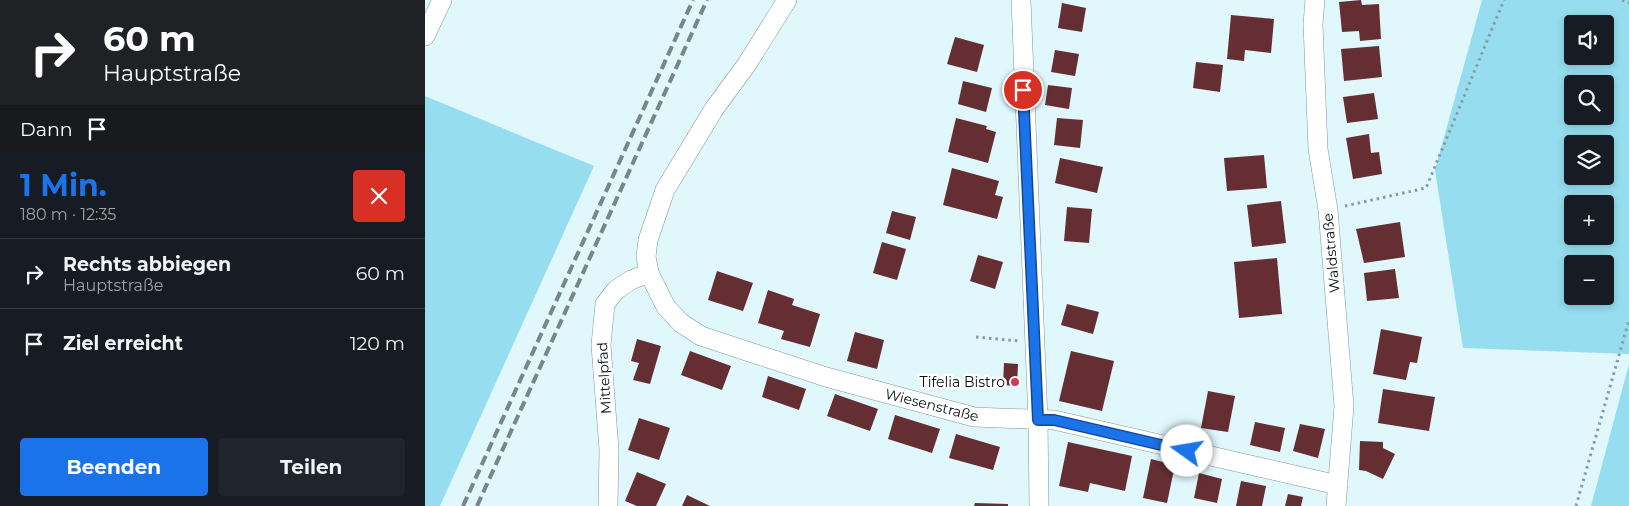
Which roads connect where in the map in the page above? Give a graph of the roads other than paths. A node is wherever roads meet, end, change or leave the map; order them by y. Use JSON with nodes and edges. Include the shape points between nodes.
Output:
{"nodes":[{"id":1,"x":442,"y":0,"type":"edge"},
{"id":2,"x":787,"y":0,"type":"edge"},
{"id":3,"x":1021,"y":0,"type":"edge"},
{"id":4,"x":1315,"y":0,"type":"edge"},
{"id":5,"x":425,"y":36,"type":"edge"},
{"id":6,"x":649,"y":274,"type":"junction"},
{"id":7,"x":1038,"y":420,"type":"junction"},
{"id":8,"x":1338,"y":485,"type":"junction"},
{"id":9,"x":608,"y":506,"type":"edge"},
{"id":10,"x":1039,"y":506,"type":"edge"},
{"id":11,"x":1336,"y":506,"type":"edge"}],
"edges":[{"from":1,"to":5,"type":"street"},
{"from":2,"to":6,"type":"street","via":[[714,109],[665,190],[648,240],[646,258]]},
{"from":3,"to":7,"type":"street"},
{"from":4,"to":8,"type":"street","name":"Waldstraße","via":[[1318,149],[1328,210],[1344,406]]},
{"from":6,"to":7,"type":"street","name":"Wiesenstraße","via":[[666,307],[681,324],[701,336],[826,377],[974,417]]},
{"from":6,"to":9,"type":"street","name":"Mittelpfad","via":[[616,290],[605,304],[601,345],[609,450]]},
{"from":7,"to":8,"type":"street","name":"Wiesenstraße","via":[[1054,420]]},
{"from":7,"to":10,"type":"street"},
{"from":8,"to":11,"type":"street","name":"Waldstraße"}]}
